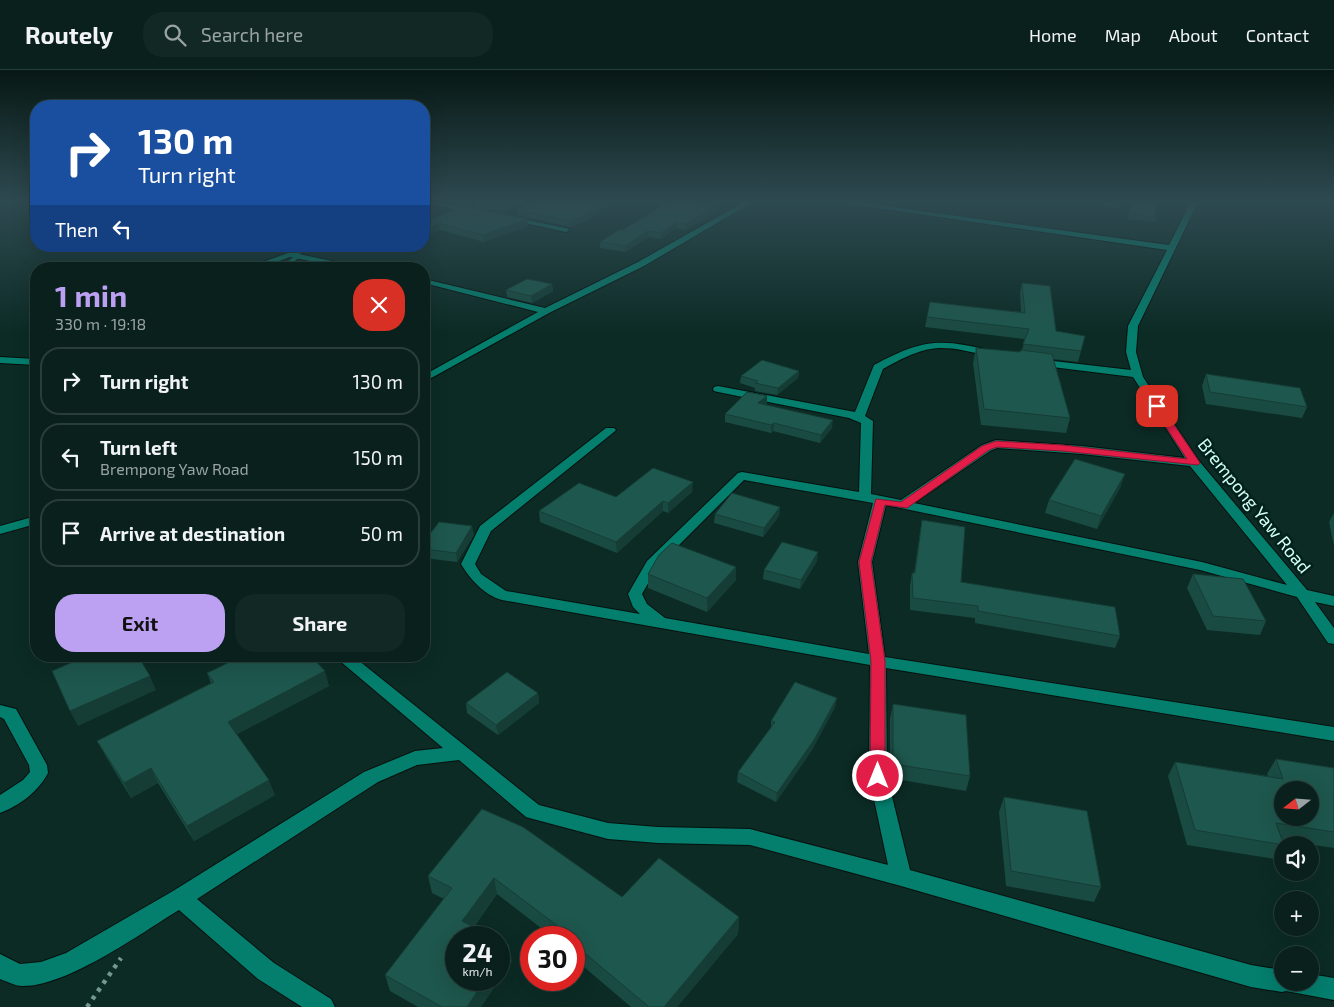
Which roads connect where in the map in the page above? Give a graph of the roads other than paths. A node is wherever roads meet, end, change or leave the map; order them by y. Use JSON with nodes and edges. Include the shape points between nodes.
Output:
{"nodes":[{"id":1,"x":672,"y":246,"type":"edge"},
{"id":2,"x":1155,"y":246,"type":"edge"},
{"id":3,"x":1171,"y":248,"type":"joint"},
{"id":4,"x":302,"y":252,"type":"edge"},
{"id":5,"x":292,"y":257,"type":"junction"},
{"id":6,"x":274,"y":262,"type":"edge"},
{"id":7,"x":291,"y":262,"type":"edge"},
{"id":8,"x":322,"y":262,"type":"edge"},
{"id":9,"x":430,"y":282,"type":"edge"},
{"id":10,"x":546,"y":311,"type":"junction"},
{"id":11,"x":1002,"y":356,"type":"edge"},
{"id":12,"x":0,"y":360,"type":"edge"},
{"id":13,"x":1021,"y":360,"type":"edge"},
{"id":14,"x":30,"y":362,"type":"edge"},
{"id":15,"x":1137,"y":374,"type":"junction"},
{"id":16,"x":430,"y":377,"type":"edge"},
{"id":17,"x":718,"y":389,"type":"dead end"},
{"id":18,"x":859,"y":418,"type":"junction"},
{"id":19,"x":610,"y":430,"type":"dead end"},
{"id":20,"x":1194,"y":463,"type":"junction"},
{"id":21,"x":865,"y":497,"type":"junction"},
{"id":22,"x":880,"y":501,"type":"junction"},
{"id":23,"x":903,"y":506,"type":"junction"},
{"id":24,"x":30,"y":522,"type":"edge"},
{"id":25,"x":0,"y":530,"type":"edge"},
{"id":26,"x":1302,"y":594,"type":"junction"},
{"id":27,"x":1334,"y":601,"type":"edge"},
{"id":28,"x":660,"y":622,"type":"junction"},
{"id":29,"x":1334,"y":639,"type":"edge"},
{"id":30,"x":878,"y":661,"type":"junction"},
{"id":31,"x":349,"y":662,"type":"edge"},
{"id":32,"x":0,"y":711,"type":"edge"},
{"id":33,"x":1334,"y":734,"type":"edge"},
{"id":34,"x":462,"y":753,"type":"junction"},
{"id":35,"x":0,"y":804,"type":"edge"},
{"id":36,"x":901,"y":877,"type":"junction"},
{"id":37,"x":180,"y":898,"type":"junction"},
{"id":38,"x":0,"y":965,"type":"edge"},
{"id":39,"x":1274,"y":979,"type":"edge"},
{"id":40,"x":1319,"y":987,"type":"edge"},
{"id":41,"x":1334,"y":990,"type":"edge"},
{"id":42,"x":323,"y":1007,"type":"edge"}],
"edges":[{"from":1,"to":10,"type":"street"},
{"from":2,"to":3,"type":"street"},
{"from":3,"to":15,"type":"street","name":"Brempong Yaw Road","via":[[1133,326],[1131,352]]},
{"from":4,"to":5,"type":"street"},
{"from":5,"to":6,"type":"street"},
{"from":5,"to":7,"type":"lane"},
{"from":5,"to":8,"type":"street"},
{"from":9,"to":10,"type":"street"},
{"from":10,"to":16,"type":"street"},
{"from":11,"to":18,"type":"street","via":[[955,345],[921,347],[878,367]]},
{"from":12,"to":14,"type":"street"},
{"from":13,"to":15,"type":"street"},
{"from":15,"to":20,"type":"street","name":"Brempong Yaw Road"},
{"from":17,"to":18,"type":"street"},
{"from":18,"to":21,"type":"street","via":[[867,420]]},
{"from":19,"to":28,"type":"street","via":[[485,529],[468,564],[476,577],[502,595]]},
{"from":20,"to":23,"type":"street","via":[[996,444]]},
{"from":20,"to":26,"type":"street","name":"Brempong Yaw Road"},
{"from":21,"to":22,"type":"street"},
{"from":21,"to":28,"type":"street","via":[[742,476],[652,564],[634,594],[641,607]]},
{"from":22,"to":23,"type":"street"},
{"from":22,"to":30,"type":"street","via":[[865,562]]},
{"from":23,"to":26,"type":"street","via":[[1202,566]]},
{"from":24,"to":25,"type":"street"},
{"from":26,"to":27,"type":"street"},
{"from":26,"to":29,"type":"street","name":"Brempong Yaw Road"},
{"from":28,"to":30,"type":"street"},
{"from":30,"to":33,"type":"street"},
{"from":30,"to":36,"type":"street","via":[[878,776]]},
{"from":31,"to":34,"type":"street"},
{"from":32,"to":35,"type":"street","via":[[10,714],[38,765],[39,773],[30,785]]},
{"from":34,"to":36,"type":"street","via":[[533,811],[608,830],[750,838]]},
{"from":34,"to":37,"type":"street","via":[[415,758],[371,777]]},
{"from":36,"to":39,"type":"street"},
{"from":37,"to":38,"type":"street","via":[[72,962],[41,973],[20,975]]},
{"from":37,"to":42,"type":"street","via":[[266,971]]},
{"from":40,"to":41,"type":"street"}]}
